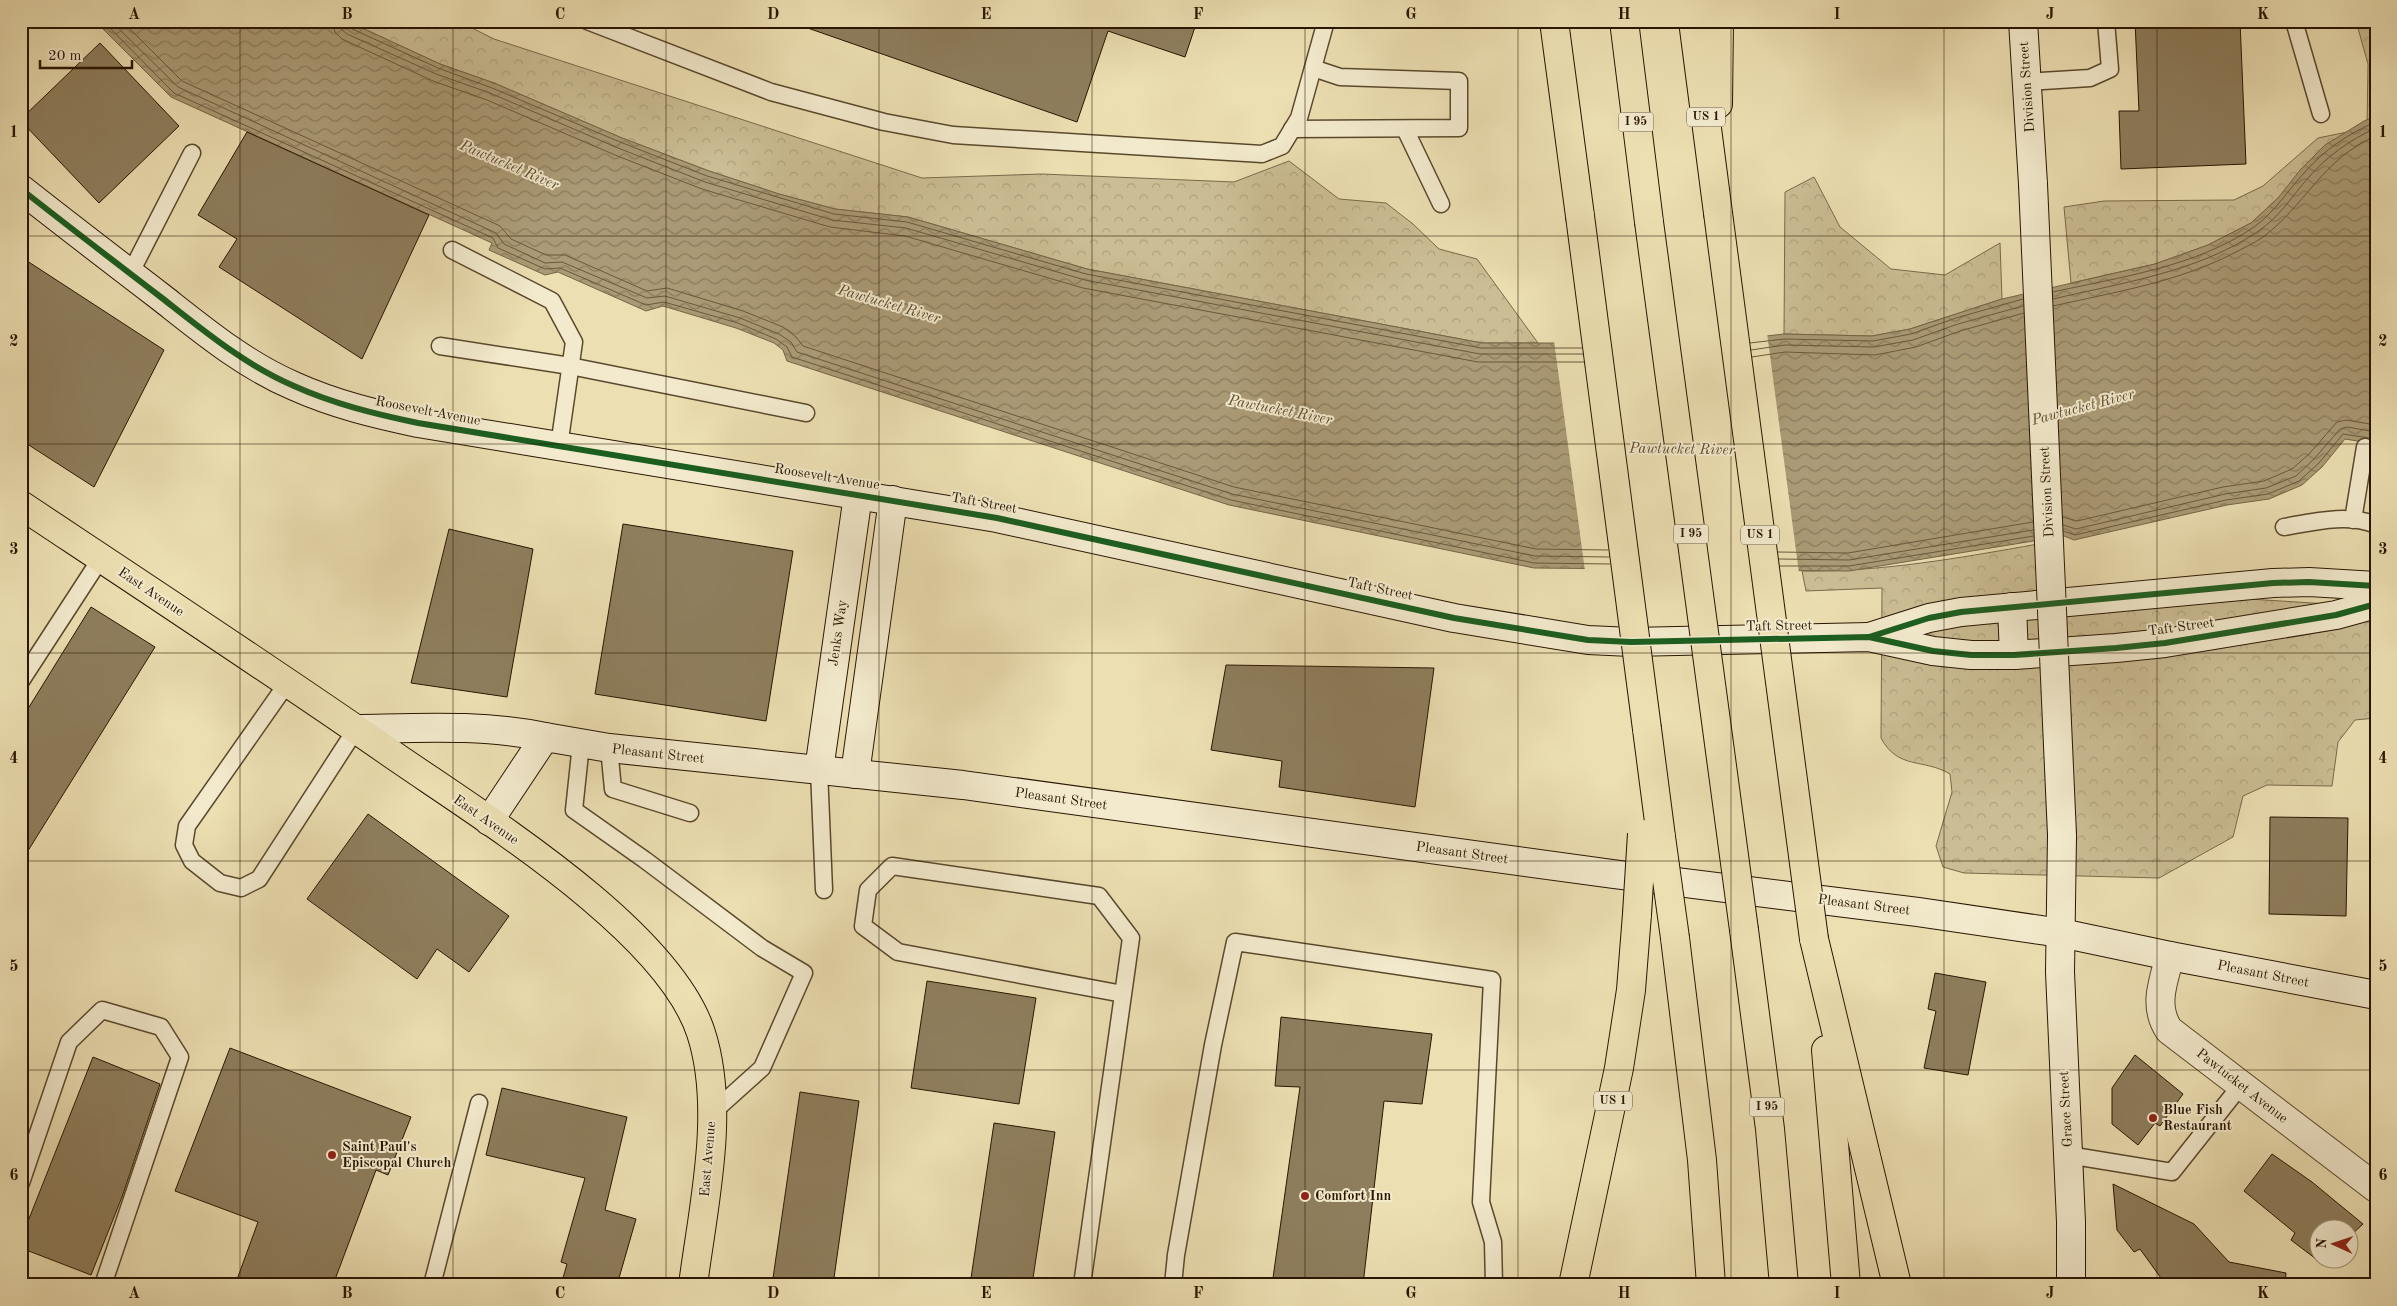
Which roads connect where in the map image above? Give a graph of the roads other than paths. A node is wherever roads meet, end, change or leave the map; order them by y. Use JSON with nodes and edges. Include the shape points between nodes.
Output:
{"nodes":[{"id":1,"x":587,"y":21,"type":"edge"},
{"id":2,"x":1326,"y":21,"type":"edge"},
{"id":3,"x":1554,"y":21,"type":"edge"},
{"id":4,"x":1624,"y":21,"type":"edge"},
{"id":5,"x":1693,"y":21,"type":"edge"},
{"id":6,"x":1719,"y":21,"type":"edge"},
{"id":7,"x":2023,"y":21,"type":"edge"},
{"id":8,"x":2106,"y":21,"type":"edge"},
{"id":9,"x":2294,"y":21,"type":"edge"},
{"id":10,"x":1313,"y":68,"type":"junction"},
{"id":11,"x":2026,"y":82,"type":"junction"},
{"id":12,"x":2321,"y":114,"type":"dead end"},
{"id":13,"x":1292,"y":129,"type":"junction"},
{"id":14,"x":1404,"y":129,"type":"junction"},
{"id":15,"x":192,"y":153,"type":"dead end"},
{"id":16,"x":21,"y":189,"type":"edge"},
{"id":17,"x":1441,"y":204,"type":"dead end"},
{"id":18,"x":1718,"y":213,"type":"junction"},
{"id":19,"x":452,"y":250,"type":"dead end"},
{"id":20,"x":130,"y":274,"type":"junction"},
{"id":21,"x":440,"y":346,"type":"dead end"},
{"id":22,"x":570,"y":366,"type":"junction"},
{"id":23,"x":806,"y":413,"type":"dead end"},
{"id":24,"x":559,"y":446,"type":"junction"},
{"id":25,"x":2365,"y":447,"type":"dead end"},
{"id":26,"x":858,"y":495,"type":"junction"},
{"id":27,"x":893,"y":500,"type":"junction"},
{"id":28,"x":21,"y":505,"type":"edge"},
{"id":29,"x":2352,"y":520,"type":"junction"},
{"id":30,"x":2376,"y":525,"type":"edge"},
{"id":31,"x":2284,"y":527,"type":"dead end"},
{"id":32,"x":101,"y":558,"type":"junction"},
{"id":33,"x":2376,"y":586,"type":"edge"},
{"id":34,"x":2376,"y":604,"type":"edge"},
{"id":35,"x":2012,"y":607,"type":"junction"},
{"id":36,"x":1869,"y":637,"type":"junction"},
{"id":37,"x":2014,"y":655,"type":"junction"},
{"id":38,"x":21,"y":681,"type":"edge"},
{"id":39,"x":288,"y":682,"type":"junction"},
{"id":40,"x":356,"y":729,"type":"junction"},
{"id":41,"x":545,"y":737,"type":"junction"},
{"id":42,"x":581,"y":744,"type":"junction"},
{"id":43,"x":608,"y":748,"type":"junction"},
{"id":44,"x":820,"y":770,"type":"junction"},
{"id":45,"x":855,"y":774,"type":"junction"},
{"id":46,"x":690,"y":813,"type":"dead end"},
{"id":47,"x":489,"y":821,"type":"junction"},
{"id":48,"x":1652,"y":835,"type":"junction"},
{"id":49,"x":824,"y":890,"type":"dead end"},
{"id":50,"x":2061,"y":933,"type":"junction"},
{"id":51,"x":1814,"y":939,"type":"junction"},
{"id":52,"x":2170,"y":956,"type":"junction"},
{"id":53,"x":1123,"y":994,"type":"junction"},
{"id":54,"x":2376,"y":995,"type":"edge"},
{"id":55,"x":2241,"y":1085,"type":"junction"},
{"id":56,"x":479,"y":1103,"type":"dead end"},
{"id":57,"x":712,"y":1112,"type":"junction"},
{"id":58,"x":2068,"y":1155,"type":"junction"},
{"id":59,"x":21,"y":1183,"type":"edge"},
{"id":60,"x":2376,"y":1188,"type":"edge"},
{"id":61,"x":103,"y":1285,"type":"edge"},
{"id":62,"x":432,"y":1285,"type":"edge"},
{"id":63,"x":693,"y":1285,"type":"edge"},
{"id":64,"x":1082,"y":1285,"type":"edge"},
{"id":65,"x":1173,"y":1285,"type":"edge"},
{"id":66,"x":1494,"y":1285,"type":"edge"},
{"id":67,"x":1573,"y":1285,"type":"edge"},
{"id":68,"x":1712,"y":1285,"type":"edge"},
{"id":69,"x":1784,"y":1285,"type":"edge"},
{"id":70,"x":1846,"y":1285,"type":"edge"},
{"id":71,"x":1897,"y":1285,"type":"edge"},
{"id":72,"x":2071,"y":1285,"type":"edge"}],
"edges":[{"from":1,"to":13,"type":"lane","via":[[771,92],[884,122],[953,135],[1262,154],[1282,146]]},
{"from":2,"to":10,"type":"lane"},
{"from":3,"to":48,"type":"main road","number":"US 1","bridge":true,"via":[[1647,729]]},
{"from":4,"to":69,"type":"main road","number":"I 95","bridge":true,"via":[[1770,1129]]},
{"from":5,"to":18,"type":"main road","number":"US 1"},
{"from":6,"to":18,"type":"main road"},
{"from":7,"to":11,"type":"main road","name":"Division Street"},
{"from":8,"to":11,"type":"lane","via":[[2110,70],[2090,78]]},
{"from":9,"to":12,"type":"lane"},
{"from":10,"to":13,"type":"lane","via":[[1299,118]]},
{"from":10,"to":14,"type":"lane","via":[[1340,77],[1458,81],[1459,128]]},
{"from":11,"to":50,"type":"main road","name":"Division Street","bridge":true,"via":[[2062,835]]},
{"from":13,"to":14,"type":"lane"},
{"from":14,"to":17,"type":"lane"},
{"from":15,"to":20,"type":"lane"},
{"from":16,"to":20,"type":"main road","name":"Roosevelt Avenue"},
{"from":18,"to":51,"type":"main road","number":"US 1","bridge":true},
{"from":19,"to":22,"type":"lane","via":[[552,301],[574,342]]},
{"from":20,"to":24,"type":"main road","name":"Roosevelt Avenue","via":[[256,366],[332,402],[418,423]]},
{"from":21,"to":22,"type":"lane"},
{"from":22,"to":23,"type":"lane"},
{"from":22,"to":24,"type":"lane"},
{"from":24,"to":26,"type":"main road","name":"Roosevelt Avenue"},
{"from":25,"to":29,"type":"lane"},
{"from":26,"to":27,"type":"main road","name":"Roosevelt Avenue"},
{"from":26,"to":44,"type":"main road","name":"Jenks Way"},
{"from":27,"to":36,"type":"main road","name":"Taft Street","via":[[997,518],[1454,618],[1545,634],[1631,642]]},
{"from":27,"to":45,"type":"main road"},
{"from":28,"to":32,"type":"main road","name":"East Avenue"},
{"from":29,"to":30,"type":"lane"},
{"from":29,"to":31,"type":"lane"},
{"from":32,"to":38,"type":"lane"},
{"from":32,"to":39,"type":"main road","name":"East Avenue"},
{"from":33,"to":35,"type":"main road","name":"Taft Street","via":[[2273,583]]},
{"from":34,"to":37,"type":"main road","name":"Taft Street","via":[[2336,615],[2165,643]]},
{"from":35,"to":36,"type":"main road","name":"Taft Street","via":[[1929,618]]},
{"from":35,"to":37,"type":"main road"},
{"from":36,"to":37,"type":"main road","name":"Taft Street","via":[[1933,651]]},
{"from":39,"to":40,"type":"main road","name":"East Avenue"},
{"from":39,"to":40,"type":"lane","via":[[187,826],[184,846],[192,861],[220,883],[241,888],[259,879]]},
{"from":40,"to":41,"type":"main road","name":"Pleasant Street","via":[[417,726],[481,728]]},
{"from":40,"to":47,"type":"main road","name":"East Avenue"},
{"from":41,"to":42,"type":"main road","name":"Pleasant Street"},
{"from":41,"to":47,"type":"main road"},
{"from":42,"to":43,"type":"main road","name":"Pleasant Street"},
{"from":42,"to":57,"type":"lane","via":[[574,810],[762,948],[804,973],[762,1068]]},
{"from":43,"to":44,"type":"main road","name":"Pleasant Street"},
{"from":43,"to":46,"type":"lane","via":[[613,789]]},
{"from":44,"to":45,"type":"main road","name":"Pleasant Street"},
{"from":44,"to":49,"type":"lane"},
{"from":45,"to":50,"type":"main road","name":"Pleasant Street","via":[[973,787]]},
{"from":47,"to":57,"type":"main road","name":"East Avenue","via":[[546,861],[610,916],[660,964],[678,987],[701,1032],[708,1059]]},
{"from":48,"to":67,"type":"main road","number":"US 1","bridge":true,"via":[[1637,914],[1622,1054]]},
{"from":48,"to":68,"type":"main road","bridge":true,"via":[[1675,938],[1702,1160]]},
{"from":50,"to":52,"type":"main road","name":"Pleasant Street"},
{"from":50,"to":58,"type":"main road","name":"Grace Street","via":[[2060,1014]]},
{"from":51,"to":70,"type":"main road","via":[[1829,1073]]},
{"from":51,"to":71,"type":"main road","number":"US 1"},
{"from":52,"to":54,"type":"main road","name":"Pleasant Street"},
{"from":52,"to":55,"type":"main road","name":"Pawtucket Avenue","via":[[2160,994],[2159,1008],[2163,1021],[2169,1030]]},
{"from":53,"to":53,"type":"lane","via":[[1131,938],[1099,896],[892,866],[868,890],[863,926],[898,952]]},
{"from":53,"to":64,"type":"lane"},
{"from":55,"to":58,"type":"lane","via":[[2172,1172]]},
{"from":55,"to":60,"type":"main road","name":"Pawtucket Avenue"},
{"from":56,"to":62,"type":"lane"},
{"from":57,"to":63,"type":"main road","name":"East Avenue"},
{"from":58,"to":72,"type":"main road","name":"Grace Street"},
{"from":59,"to":61,"type":"lane","via":[[70,1042],[102,1010],[161,1027],[180,1056]]},
{"from":65,"to":66,"type":"lane","via":[[1213,1045],[1235,942],[1492,980],[1481,1202],[1493,1242]]}]}
